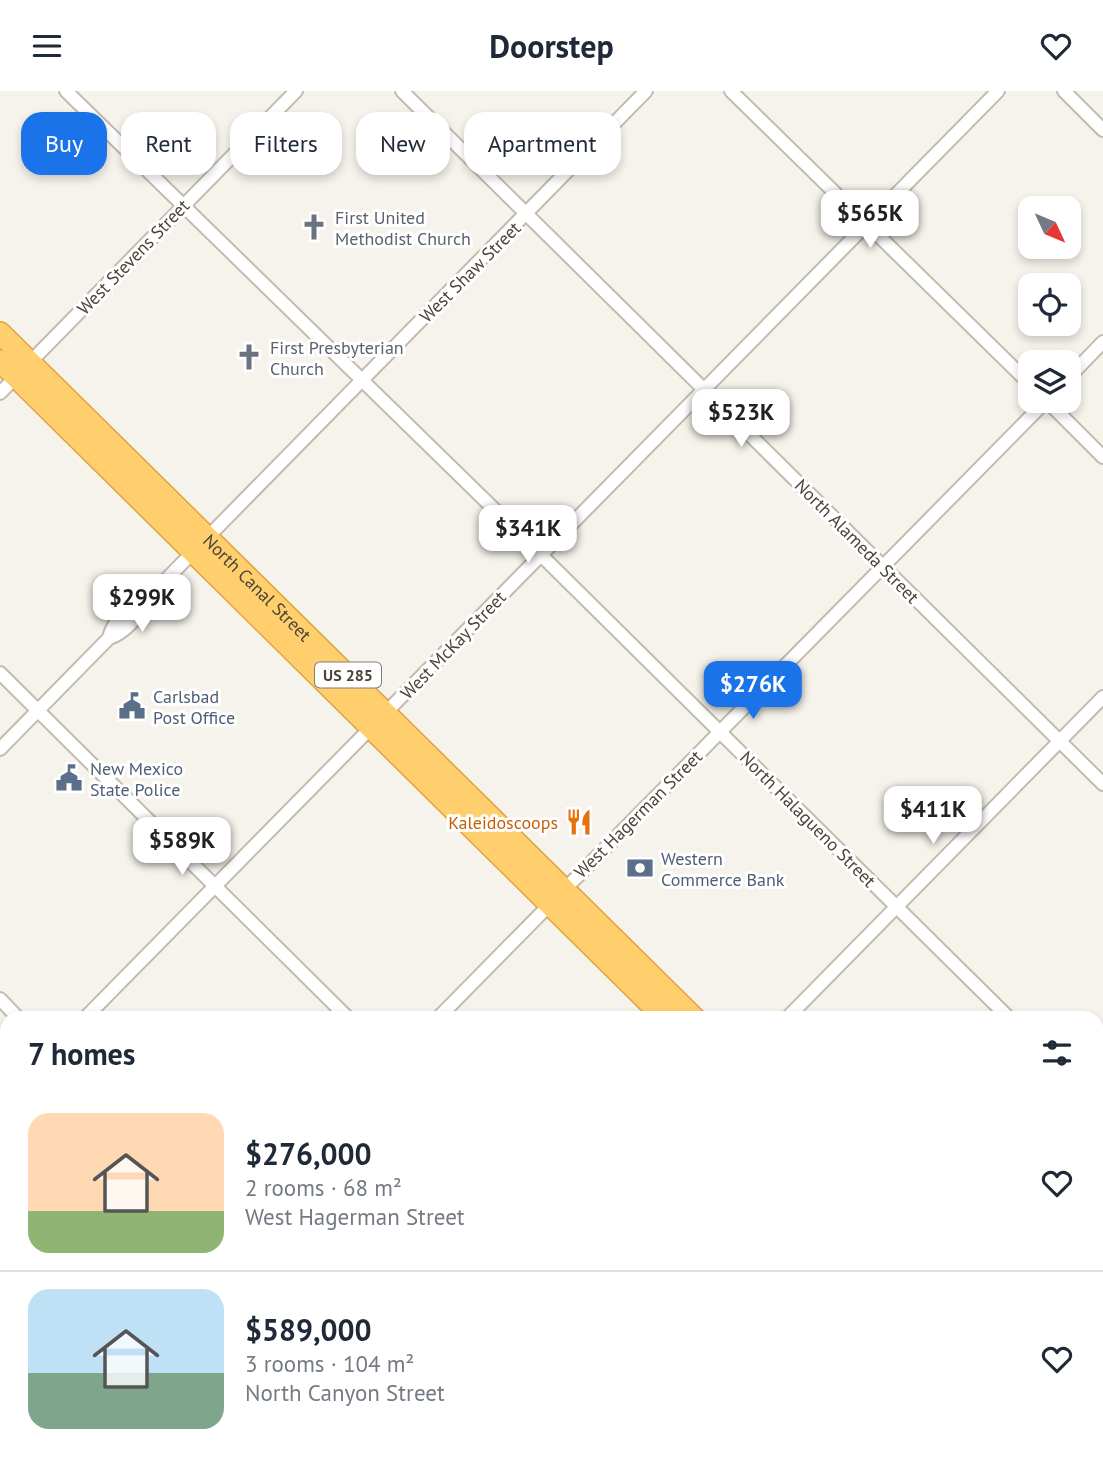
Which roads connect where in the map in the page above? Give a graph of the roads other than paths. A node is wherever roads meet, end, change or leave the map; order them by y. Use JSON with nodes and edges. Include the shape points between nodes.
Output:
{"nodes":[{"id":1,"x":66,"y":91,"type":"edge"},
{"id":2,"x":296,"y":91,"type":"edge"},
{"id":3,"x":402,"y":91,"type":"edge"},
{"id":4,"x":646,"y":91,"type":"edge"},
{"id":5,"x":732,"y":91,"type":"edge"},
{"id":6,"x":998,"y":91,"type":"edge"},
{"id":7,"x":1064,"y":91,"type":"edge"},
{"id":8,"x":1103,"y":130,"type":"edge"},
{"id":9,"x":184,"y":205,"type":"junction"},
{"id":10,"x":527,"y":214,"type":"junction"},
{"id":11,"x":868,"y":224,"type":"junction"},
{"id":12,"x":0,"y":333,"type":"edge"},
{"id":13,"x":1103,"y":342,"type":"edge"},
{"id":14,"x":0,"y":361,"type":"edge"},
{"id":15,"x":1081,"y":365,"type":"edge"},
{"id":16,"x":23,"y":370,"type":"junction"},
{"id":17,"x":1018,"y":372,"type":"edge"},
{"id":18,"x":363,"y":380,"type":"junction"},
{"id":19,"x":705,"y":389,"type":"junction"},
{"id":20,"x":0,"y":393,"type":"edge"},
{"id":21,"x":1034,"y":413,"type":"edge"},
{"id":22,"x":1058,"y":413,"type":"edge"},
{"id":23,"x":1103,"y":457,"type":"edge"},
{"id":24,"x":201,"y":545,"type":"junction"},
{"id":25,"x":541,"y":555,"type":"junction"},
{"id":26,"x":882,"y":566,"type":"junction"},
{"id":27,"x":0,"y":673,"type":"edge"},
{"id":28,"x":1103,"y":698,"type":"edge"},
{"id":29,"x":38,"y":710,"type":"junction"},
{"id":30,"x":379,"y":721,"type":"junction"},
{"id":31,"x":719,"y":731,"type":"junction"},
{"id":32,"x":1059,"y":741,"type":"junction"},
{"id":33,"x":0,"y":749,"type":"edge"},
{"id":34,"x":1103,"y":784,"type":"edge"},
{"id":35,"x":215,"y":887,"type":"junction"},
{"id":36,"x":557,"y":896,"type":"junction"},
{"id":37,"x":897,"y":907,"type":"junction"},
{"id":38,"x":92,"y":1011,"type":"edge"},
{"id":39,"x":341,"y":1011,"type":"edge"},
{"id":40,"x":445,"y":1011,"type":"edge"},
{"id":41,"x":659,"y":1011,"type":"edge"},
{"id":42,"x":686,"y":1011,"type":"edge"},
{"id":43,"x":794,"y":1011,"type":"edge"},
{"id":44,"x":1002,"y":1011,"type":"edge"}],
"edges":[{"from":1,"to":9,"type":"street","name":"North Halagueno Street"},
{"from":2,"to":9,"type":"street","name":"West Stevens Street"},
{"from":3,"to":10,"type":"street","name":"North Alameda Street"},
{"from":4,"to":10,"type":"street","name":"West Shaw Street"},
{"from":5,"to":11,"type":"street"},
{"from":6,"to":11,"type":"street","name":"West McKay Street"},
{"from":7,"to":8,"type":"street"},
{"from":9,"to":16,"type":"street","name":"West Stevens Street"},
{"from":9,"to":18,"type":"street","name":"North Halagueno Street"},
{"from":10,"to":18,"type":"street","name":"West Shaw Street"},
{"from":10,"to":19,"type":"street","name":"North Alameda Street"},
{"from":11,"to":17,"type":"street"},
{"from":11,"to":19,"type":"street","name":"West McKay Street"},
{"from":12,"to":16,"type":"highway","name":"North Canal Street","number":"US 285"},
{"from":13,"to":15,"type":"street"},
{"from":14,"to":16,"type":"highway","name":"North Canal Street","number":"US 285"},
{"from":16,"to":20,"type":"street","name":"West Stevens Street"},
{"from":16,"to":24,"type":"highway","name":"North Canal Street","number":"US 285"},
{"from":18,"to":24,"type":"street","name":"West Shaw Street"},
{"from":18,"to":25,"type":"street","name":"North Halagueno Street"},
{"from":19,"to":25,"type":"street","name":"West McKay Street"},
{"from":19,"to":26,"type":"street","name":"North Alameda Street"},
{"from":21,"to":26,"type":"street","name":"West Hagerman Street"},
{"from":22,"to":23,"type":"street"},
{"from":24,"to":29,"type":"street","name":"West Shaw Street","via":[[145,601],[136,603],[111,629],[109,638]]},
{"from":24,"to":30,"type":"highway","name":"North Canal Street","number":"US 285"},
{"from":25,"to":30,"type":"street","name":"West McKay Street"},
{"from":25,"to":31,"type":"street","name":"North Halagueno Street"},
{"from":26,"to":31,"type":"street","name":"West Hagerman Street"},
{"from":26,"to":32,"type":"street","name":"North Alameda Street"},
{"from":27,"to":29,"type":"street"},
{"from":28,"to":32,"type":"street"},
{"from":29,"to":33,"type":"street","name":"West Shaw Street"},
{"from":29,"to":35,"type":"street"},
{"from":30,"to":35,"type":"street","name":"West McKay Street"},
{"from":30,"to":36,"type":"highway","name":"North Canal Street","number":"US 285"},
{"from":31,"to":36,"type":"street","name":"West Hagerman Street"},
{"from":31,"to":37,"type":"street","name":"North Halagueno Street"},
{"from":32,"to":34,"type":"street","name":"North Alameda Street"},
{"from":32,"to":37,"type":"street"},
{"from":35,"to":38,"type":"street","name":"West McKay Street"},
{"from":35,"to":39,"type":"street"},
{"from":36,"to":40,"type":"street","name":"West Hagerman Street"},
{"from":36,"to":41,"type":"highway","name":"North Canal Street","number":"US 285"},
{"from":36,"to":42,"type":"highway","name":"North Canal Street","number":"US 285"},
{"from":37,"to":43,"type":"street"},
{"from":37,"to":44,"type":"street","name":"North Halagueno Street"}]}
